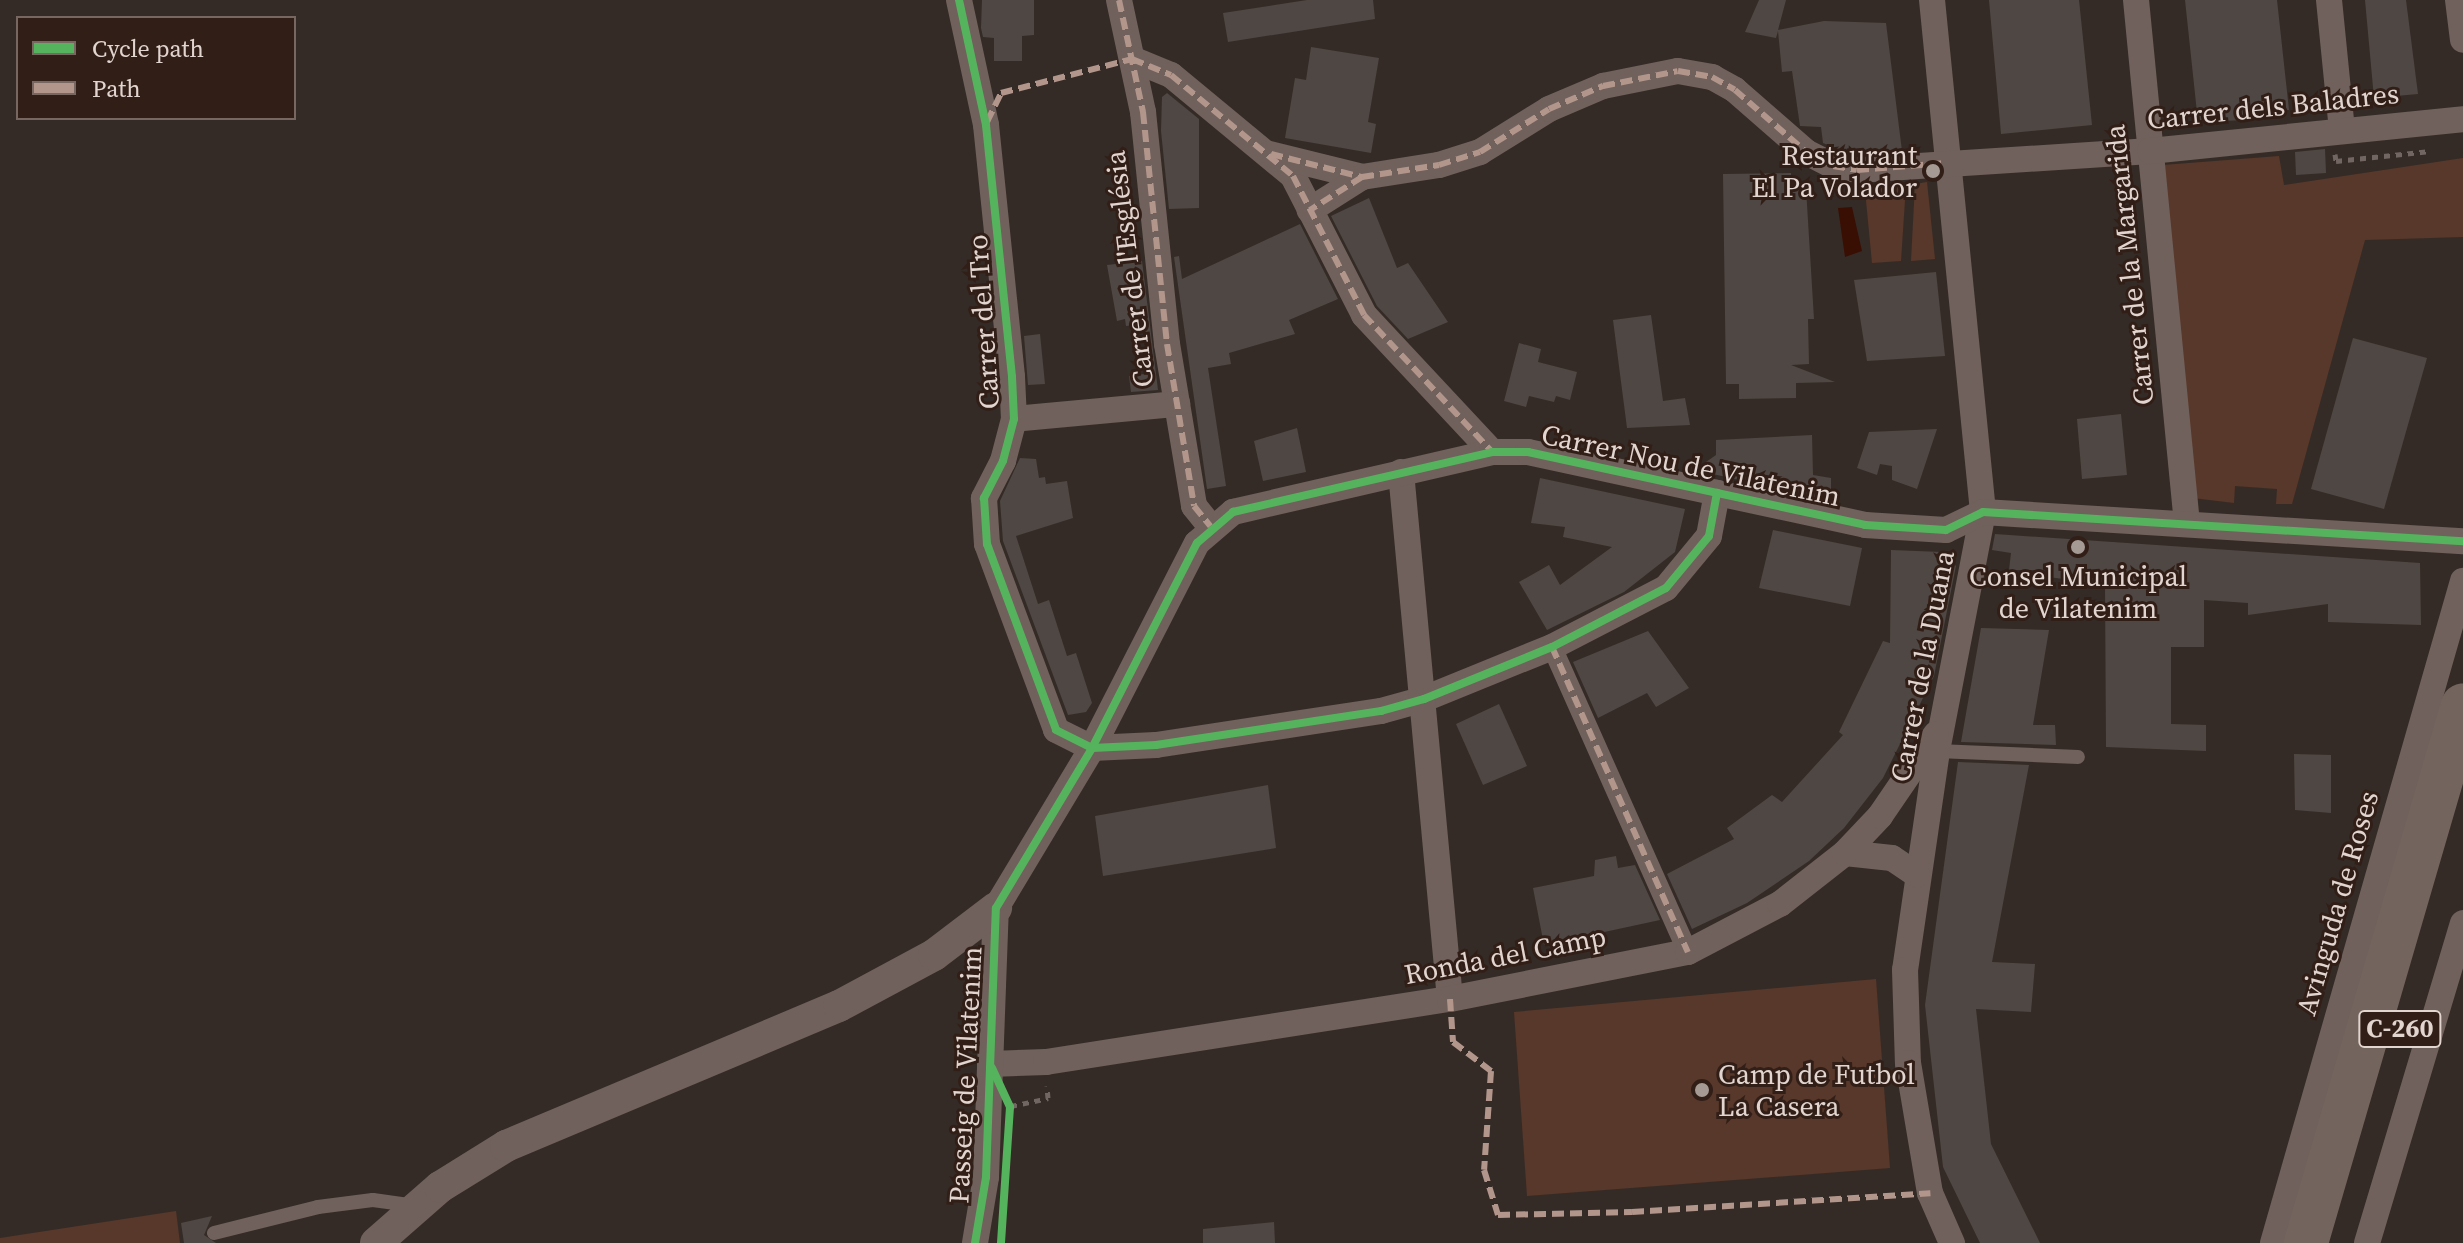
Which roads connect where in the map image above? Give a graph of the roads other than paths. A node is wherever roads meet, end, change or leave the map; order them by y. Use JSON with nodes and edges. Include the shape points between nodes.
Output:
{"nodes":[{"id":1,"x":959,"y":0,"type":"edge"},
{"id":2,"x":1119,"y":0,"type":"edge"},
{"id":3,"x":1932,"y":0,"type":"edge"},
{"id":4,"x":2136,"y":0,"type":"edge"},
{"id":5,"x":2329,"y":0,"type":"edge"},
{"id":6,"x":2458,"y":0,"type":"edge"},
{"id":7,"x":2463,"y":40,"type":"edge"},
{"id":8,"x":1132,"y":59,"type":"junction"},
{"id":9,"x":2463,"y":119,"type":"edge"},
{"id":10,"x":2342,"y":130,"type":"junction"},
{"id":11,"x":2150,"y":151,"type":"junction"},
{"id":12,"x":1265,"y":152,"type":"junction"},
{"id":13,"x":1947,"y":163,"type":"junction"},
{"id":14,"x":1362,"y":177,"type":"junction"},
{"id":15,"x":1310,"y":210,"type":"junction"},
{"id":16,"x":1177,"y":404,"type":"junction"},
{"id":17,"x":1014,"y":419,"type":"junction"},
{"id":18,"x":1492,"y":452,"type":"junction"},
{"id":19,"x":1401,"y":472,"type":"junction"},
{"id":20,"x":1717,"y":493,"type":"junction"},
{"id":21,"x":1983,"y":512,"type":"junction"},
{"id":22,"x":2187,"y":524,"type":"junction"},
{"id":23,"x":1210,"y":526,"type":"junction"},
{"id":24,"x":2463,"y":541,"type":"edge"},
{"id":25,"x":2463,"y":581,"type":"edge"},
{"id":26,"x":1552,"y":647,"type":"junction"},
{"id":27,"x":1424,"y":699,"type":"junction"},
{"id":28,"x":2463,"y":705,"type":"edge"},
{"id":29,"x":1939,"y":738,"type":"junction"},
{"id":30,"x":1092,"y":748,"type":"junction"},
{"id":31,"x":2078,"y":757,"type":"dead end"},
{"id":32,"x":2463,"y":815,"type":"edge"},
{"id":33,"x":1845,"y":853,"type":"junction"},
{"id":34,"x":1917,"y":875,"type":"junction"},
{"id":35,"x":996,"y":908,"type":"junction"},
{"id":36,"x":2463,"y":923,"type":"edge"},
{"id":37,"x":1688,"y":952,"type":"junction"},
{"id":38,"x":1450,"y":999,"type":"junction"},
{"id":39,"x":990,"y":1064,"type":"junction"},
{"id":40,"x":416,"y":1206,"type":"junction"},
{"id":41,"x":214,"y":1233,"type":"dead end"},
{"id":42,"x":376,"y":1243,"type":"edge"},
{"id":43,"x":975,"y":1243,"type":"edge"},
{"id":44,"x":1952,"y":1243,"type":"edge"},
{"id":45,"x":2273,"y":1243,"type":"edge"},
{"id":46,"x":2306,"y":1243,"type":"edge"},
{"id":47,"x":2338,"y":1243,"type":"edge"},
{"id":48,"x":2367,"y":1243,"type":"edge"}],
"edges":[{"from":1,"to":17,"type":"street","name":"Carrer del Tro","via":[[988,139]]},
{"from":2,"to":8,"type":"street","name":"Carrer de l'Església"},
{"from":3,"to":13,"type":"street","name":"Carrer de la Duana"},
{"from":4,"to":11,"type":"street","name":"Carrer de la Margarida"},
{"from":5,"to":10,"type":"street"},
{"from":6,"to":7,"type":"street"},
{"from":8,"to":12,"type":"street","via":[[1171,75]]},
{"from":8,"to":16,"type":"street","name":"Carrer de l'Església","via":[[1143,112]]},
{"from":9,"to":10,"type":"street","name":"Carrer dels Baladres"},
{"from":10,"to":11,"type":"street","name":"Carrer dels Baladres"},
{"from":11,"to":13,"type":"street","name":"Carrer dels Baladres"},
{"from":11,"to":22,"type":"street","name":"Carrer de la Margarida"},
{"from":12,"to":14,"type":"street"},
{"from":12,"to":15,"type":"street","via":[[1293,176]]},
{"from":13,"to":14,"type":"street","name":"Carrer dels Baladres","via":[[1857,170],[1833,166],[1806,152],[1735,90],[1712,77],[1678,71],[1603,86],[1549,109],[1480,152],[1439,165]]},
{"from":13,"to":21,"type":"street","name":"Carrer de la Duana"},
{"from":14,"to":15,"type":"street"},
{"from":15,"to":18,"type":"street","via":[[1364,315]]},
{"from":16,"to":17,"type":"street"},
{"from":16,"to":23,"type":"street","name":"Carrer de l'Església","via":[[1194,506]]},
{"from":17,"to":30,"type":"street","name":"Carrer del Tro","via":[[1003,461],[984,498],[987,544],[1056,730]]},
{"from":18,"to":19,"type":"street","name":"Carrer Nou de Vilatenim"},
{"from":18,"to":20,"type":"street","name":"Carrer Nou de Vilatenim","via":[[1528,452]]},
{"from":19,"to":23,"type":"street","name":"Carrer Nou de Vilatenim","via":[[1254,504]]},
{"from":19,"to":27,"type":"street"},
{"from":20,"to":21,"type":"street","name":"Carrer Nou de Vilatenim","via":[[1892,527],[1946,530]]},
{"from":20,"to":26,"type":"street","via":[[1709,536],[1666,588]]},
{"from":21,"to":22,"type":"street","name":"Carrer Nou de Vilatenim"},
{"from":21,"to":29,"type":"street","name":"Carrer de la Duana"},
{"from":22,"to":24,"type":"street","name":"Carrer Nou de Vilatenim"},
{"from":23,"to":30,"type":"street"},
{"from":25,"to":45,"type":"street","name":"Avinguda de Roses"},
{"from":26,"to":27,"type":"street"},
{"from":26,"to":37,"type":"street"},
{"from":27,"to":30,"type":"street","via":[[1381,711],[1156,745]]},
{"from":27,"to":38,"type":"street"},
{"from":28,"to":46,"type":"highway","number":"C-260"},
{"from":29,"to":31,"type":"lane"},
{"from":29,"to":33,"type":"street","name":"Ronda del Camp"},
{"from":29,"to":34,"type":"street","name":"Carrer de la Duana"},
{"from":30,"to":35,"type":"street"},
{"from":32,"to":47,"type":"highway","number":"C-260"},
{"from":33,"to":34,"type":"street","via":[[1892,858]]},
{"from":33,"to":37,"type":"street","name":"Ronda del Camp","via":[[1780,904]]},
{"from":34,"to":44,"type":"street","name":"Carrer de la Duana","via":[[1905,970],[1908,1063],[1930,1193]]},
{"from":35,"to":39,"type":"street","name":"Passeig de Vilatenim"},
{"from":35,"to":40,"type":"street","via":[[934,955],[860,995],[551,1124],[482,1161]]},
{"from":36,"to":48,"type":"street"},
{"from":37,"to":38,"type":"street","name":"Ronda del Camp"},
{"from":38,"to":39,"type":"street","name":"Ronda del Camp","via":[[1046,1062]]},
{"from":39,"to":43,"type":"street","name":"Passeig de Vilatenim","via":[[986,1177]]},
{"from":40,"to":41,"type":"lane","via":[[373,1200],[318,1207]]},
{"from":40,"to":42,"type":"street"}]}
